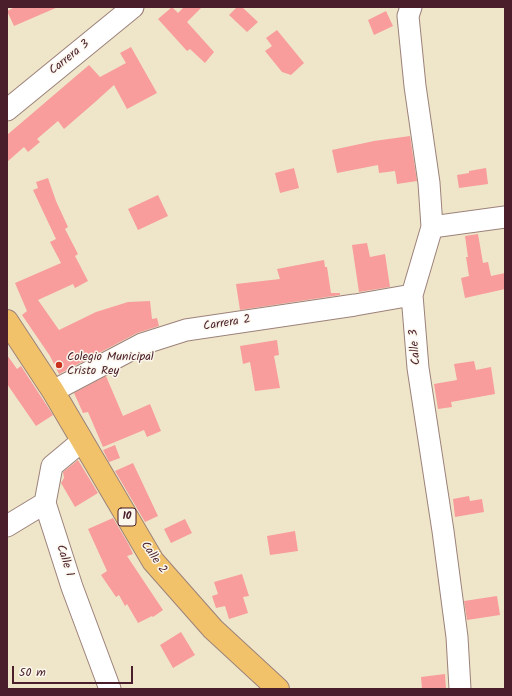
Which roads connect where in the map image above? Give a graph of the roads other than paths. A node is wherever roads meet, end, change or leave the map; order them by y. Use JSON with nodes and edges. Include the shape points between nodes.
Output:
{"nodes":[{"id":1,"x":133,"y":7,"type":"edge"},
{"id":2,"x":410,"y":7,"type":"edge"},
{"id":3,"x":7,"y":110,"type":"edge"},
{"id":4,"x":505,"y":217,"type":"edge"},
{"id":5,"x":432,"y":227,"type":"junction"},
{"id":6,"x":412,"y":295,"type":"junction"},
{"id":7,"x":7,"y":321,"type":"edge"},
{"id":8,"x":53,"y":390,"type":"junction"},
{"id":9,"x":82,"y":441,"type":"junction"},
{"id":10,"x":46,"y":504,"type":"junction"},
{"id":11,"x":7,"y":526,"type":"edge"},
{"id":12,"x":110,"y":689,"type":"edge"},
{"id":13,"x":278,"y":689,"type":"edge"},
{"id":14,"x":460,"y":689,"type":"edge"}],
"edges":[{"from":1,"to":3,"type":"street","name":"Carrera 3"},
{"from":2,"to":5,"type":"street","name":"Calle 3","via":[[408,16]]},
{"from":4,"to":5,"type":"street"},
{"from":5,"to":6,"type":"street","name":"Calle 3"},
{"from":6,"to":8,"type":"street","name":"Carrera 2","via":[[186,330],[142,344]]},
{"from":6,"to":14,"type":"street","name":"Calle 3","via":[[418,368],[457,637]]},
{"from":7,"to":8,"type":"main road","name":"Calle 2","number":"10"},
{"from":8,"to":9,"type":"main road","name":"Calle 2","number":"10"},
{"from":9,"to":10,"type":"street","name":"Calle 1","via":[[52,466]]},
{"from":9,"to":13,"type":"main road","name":"Calle 2","number":"10","via":[[153,561],[213,629]]},
{"from":10,"to":11,"type":"street"},
{"from":10,"to":12,"type":"street","name":"Calle 1","via":[[72,587]]}]}
